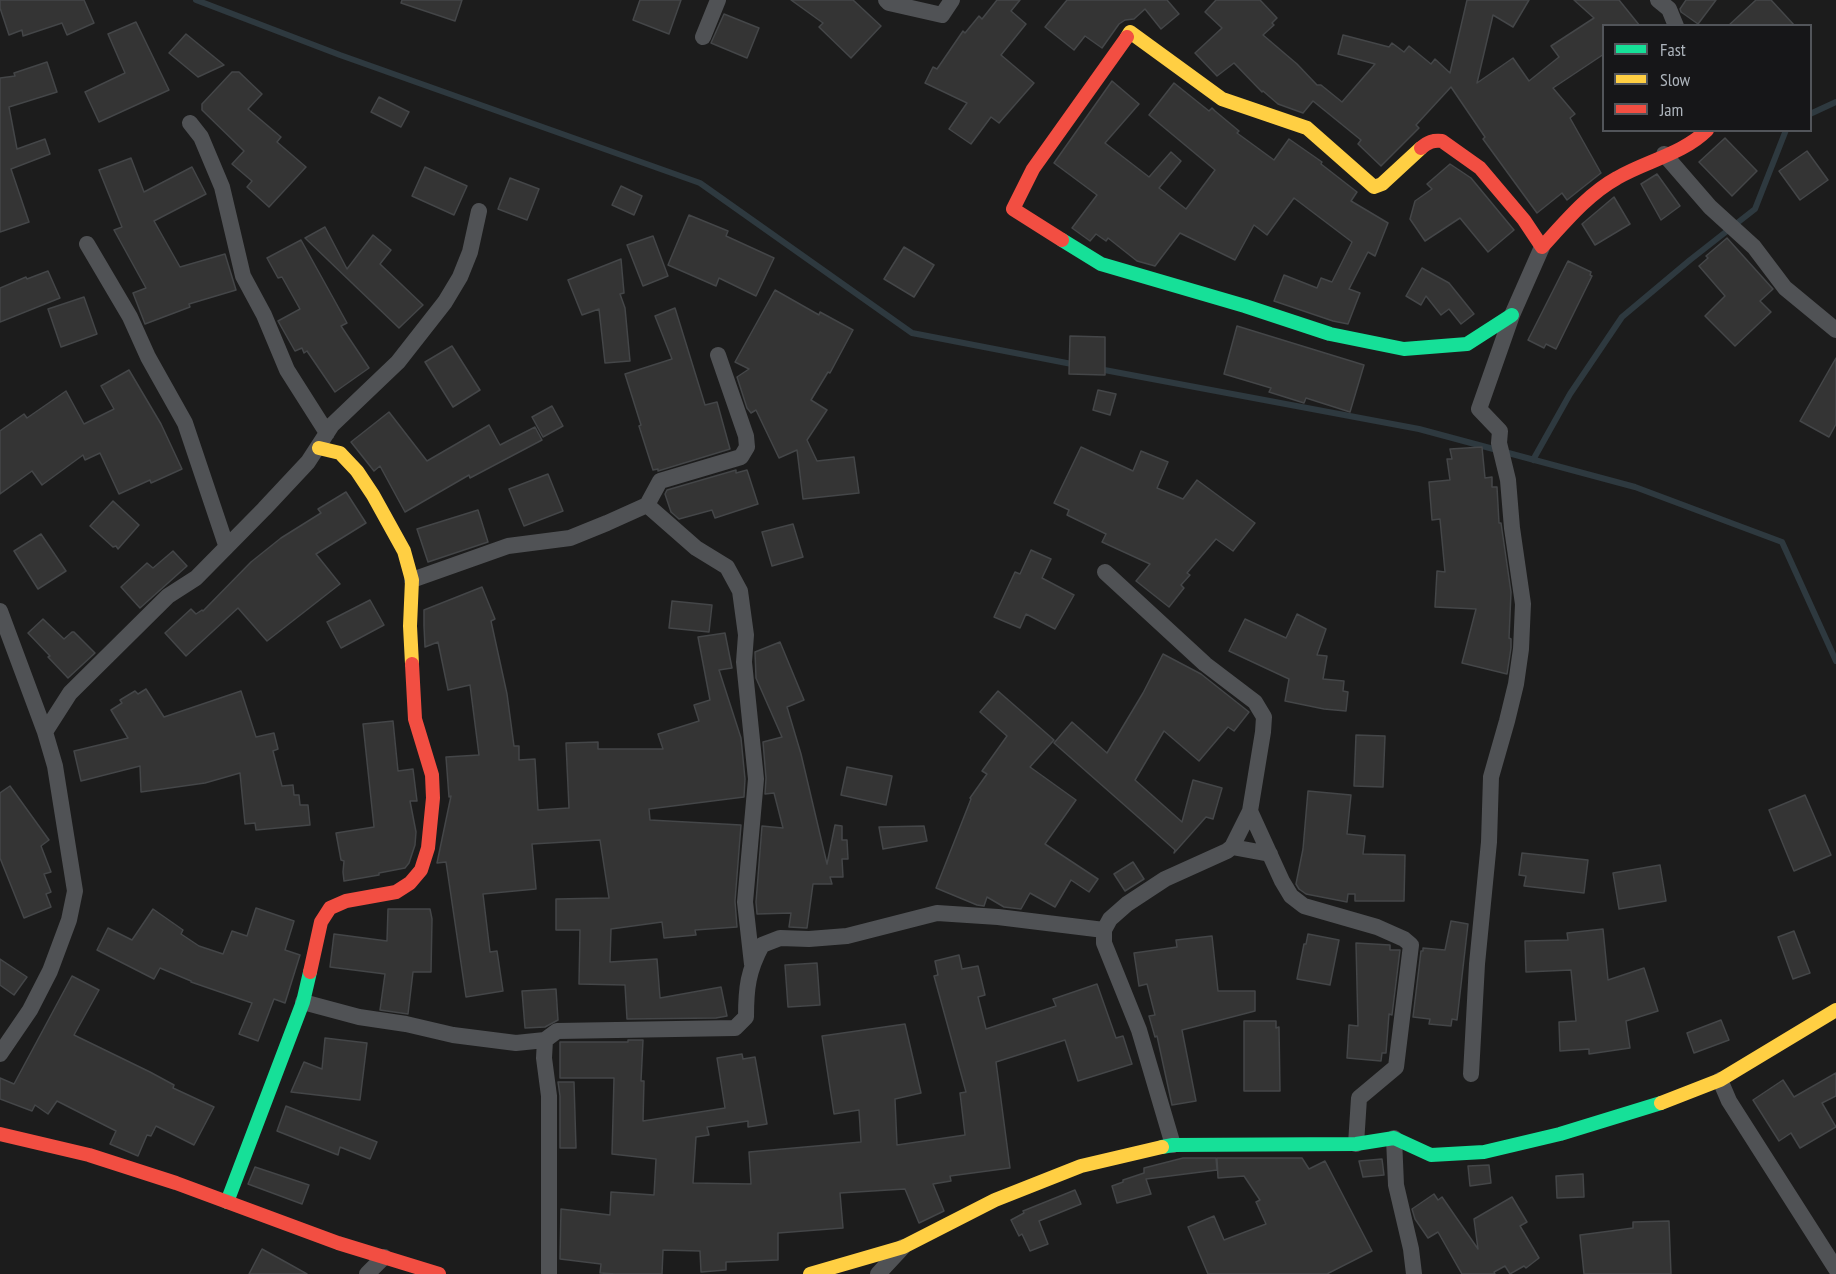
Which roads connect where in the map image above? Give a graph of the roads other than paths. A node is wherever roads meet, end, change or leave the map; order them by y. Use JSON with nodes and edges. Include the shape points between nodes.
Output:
{"nodes":[{"id":1,"x":718,"y":0,"type":"edge"},
{"id":2,"x":886,"y":0,"type":"edge"},
{"id":3,"x":952,"y":0,"type":"edge"},
{"id":4,"x":1658,"y":0,"type":"edge"},
{"id":5,"x":1675,"y":24,"type":"edge"},
{"id":6,"x":703,"y":37,"type":"dead end"},
{"id":7,"x":190,"y":123,"type":"dead end"},
{"id":8,"x":1705,"y":132,"type":"edge"},
{"id":9,"x":1664,"y":154,"type":"junction"},
{"id":10,"x":479,"y":211,"type":"dead end"},
{"id":11,"x":87,"y":244,"type":"dead end"},
{"id":12,"x":1542,"y":247,"type":"junction"},
{"id":13,"x":1512,"y":315,"type":"junction"},
{"id":14,"x":1836,"y":330,"type":"edge"},
{"id":15,"x":718,"y":355,"type":"dead end"},
{"id":16,"x":327,"y":433,"type":"junction"},
{"id":17,"x":319,"y":448,"type":"junction"},
{"id":18,"x":647,"y":505,"type":"junction"},
{"id":19,"x":226,"y":545,"type":"junction"},
{"id":20,"x":1105,"y":572,"type":"dead end"},
{"id":21,"x":412,"y":580,"type":"junction"},
{"id":22,"x":0,"y":611,"type":"edge"},
{"id":23,"x":45,"y":732,"type":"junction"},
{"id":24,"x":1250,"y":811,"type":"junction"},
{"id":25,"x":1232,"y":847,"type":"junction"},
{"id":26,"x":1270,"y":855,"type":"junction"},
{"id":27,"x":1104,"y":930,"type":"junction"},
{"id":28,"x":752,"y":964,"type":"junction"},
{"id":29,"x":303,"y":1002,"type":"junction"},
{"id":30,"x":1836,"y":1010,"type":"edge"},
{"id":31,"x":545,"y":1040,"type":"junction"},
{"id":32,"x":0,"y":1054,"type":"edge"},
{"id":33,"x":1471,"y":1074,"type":"dead end"},
{"id":34,"x":1720,"y":1080,"type":"junction"},
{"id":35,"x":0,"y":1134,"type":"edge"},
{"id":36,"x":1394,"y":1138,"type":"junction"},
{"id":37,"x":1356,"y":1144,"type":"junction"},
{"id":38,"x":1173,"y":1145,"type":"junction"},
{"id":39,"x":227,"y":1202,"type":"junction"},
{"id":40,"x":903,"y":1247,"type":"junction"},
{"id":41,"x":384,"y":1257,"type":"junction"},
{"id":42,"x":1836,"y":1269,"type":"edge"},
{"id":43,"x":367,"y":1274,"type":"edge"},
{"id":44,"x":439,"y":1274,"type":"edge"},
{"id":45,"x":549,"y":1274,"type":"edge"},
{"id":46,"x":810,"y":1274,"type":"edge"},
{"id":47,"x":878,"y":1274,"type":"edge"},
{"id":48,"x":1414,"y":1274,"type":"edge"}],
"edges":[{"from":1,"to":6,"type":"street"},
{"from":2,"to":3,"type":"street","via":[[942,15]]},
{"from":4,"to":5,"type":"street","via":[[1669,9]]},
{"from":7,"to":16,"type":"street","via":[[201,137],[222,187],[243,276],[288,370]]},
{"from":8,"to":9,"type":"street","via":[[1696,141]]},
{"from":9,"to":12,"type":"street","via":[[1616,178],[1579,207]]},
{"from":9,"to":14,"type":"street","via":[[1710,207],[1754,247],[1785,288]]},
{"from":10,"to":16,"type":"street","via":[[470,252],[445,302],[399,362]]},
{"from":11,"to":19,"type":"street","via":[[185,423]]},
{"from":12,"to":13,"type":"street"},
{"from":12,"to":13,"type":"street","via":[[1480,168],[1442,141],[1428,142],[1374,187],[1307,128],[1222,99],[1130,32],[1033,169],[1013,209],[1101,264],[1330,334],[1404,349],[1467,344]]},
{"from":13,"to":33,"type":"street","via":[[1479,409],[1500,430],[1523,604],[1516,684],[1491,777]]},
{"from":15,"to":18,"type":"street","via":[[747,447],[741,457],[660,481]]},
{"from":16,"to":17,"type":"street"},
{"from":17,"to":19,"type":"street"},
{"from":17,"to":21,"type":"street","via":[[340,453],[357,471],[404,551]]},
{"from":18,"to":21,"type":"street","via":[[570,538],[508,546]]},
{"from":18,"to":28,"type":"street","via":[[696,548],[727,567],[740,591],[756,779],[745,902]]},
{"from":19,"to":23,"type":"street","via":[[195,578],[161,602],[70,693]]},
{"from":20,"to":24,"type":"street","via":[[1204,664],[1255,702],[1264,717]]},
{"from":21,"to":29,"type":"street","via":[[415,719],[432,775],[428,848],[421,870],[396,892],[346,901],[330,908],[321,922]]},
{"from":22,"to":23,"type":"street"},
{"from":23,"to":32,"type":"street","via":[[55,766],[75,891],[50,971]]},
{"from":24,"to":25,"type":"street"},
{"from":24,"to":26,"type":"street"},
{"from":25,"to":26,"type":"street"},
{"from":25,"to":27,"type":"street","via":[[1137,897],[1110,918]]},
{"from":26,"to":37,"type":"street","via":[[1291,896],[1304,906],[1377,927],[1411,945],[1396,1067],[1359,1098]]},
{"from":27,"to":28,"type":"street","via":[[938,913],[847,936],[780,938],[762,945]]},
{"from":27,"to":38,"type":"street","via":[[1104,943],[1139,1030]]},
{"from":28,"to":31,"type":"street","via":[[746,1017],[735,1028],[557,1031]]},
{"from":29,"to":31,"type":"street","via":[[453,1035],[516,1043]]},
{"from":29,"to":39,"type":"street"},
{"from":30,"to":34,"type":"street"},
{"from":31,"to":45,"type":"street","via":[[549,1096]]},
{"from":34,"to":36,"type":"street","via":[[1655,1105],[1485,1152],[1431,1155]]},
{"from":34,"to":42,"type":"street","via":[[1729,1101]]},
{"from":35,"to":39,"type":"street","via":[[89,1155]]},
{"from":36,"to":37,"type":"street"},
{"from":36,"to":48,"type":"street","via":[[1396,1185]]},
{"from":37,"to":38,"type":"street"},
{"from":38,"to":40,"type":"street","via":[[1081,1166],[995,1200]]},
{"from":39,"to":41,"type":"street"},
{"from":40,"to":46,"type":"street"},
{"from":40,"to":47,"type":"street"},
{"from":41,"to":43,"type":"street"},
{"from":41,"to":44,"type":"street"}]}
